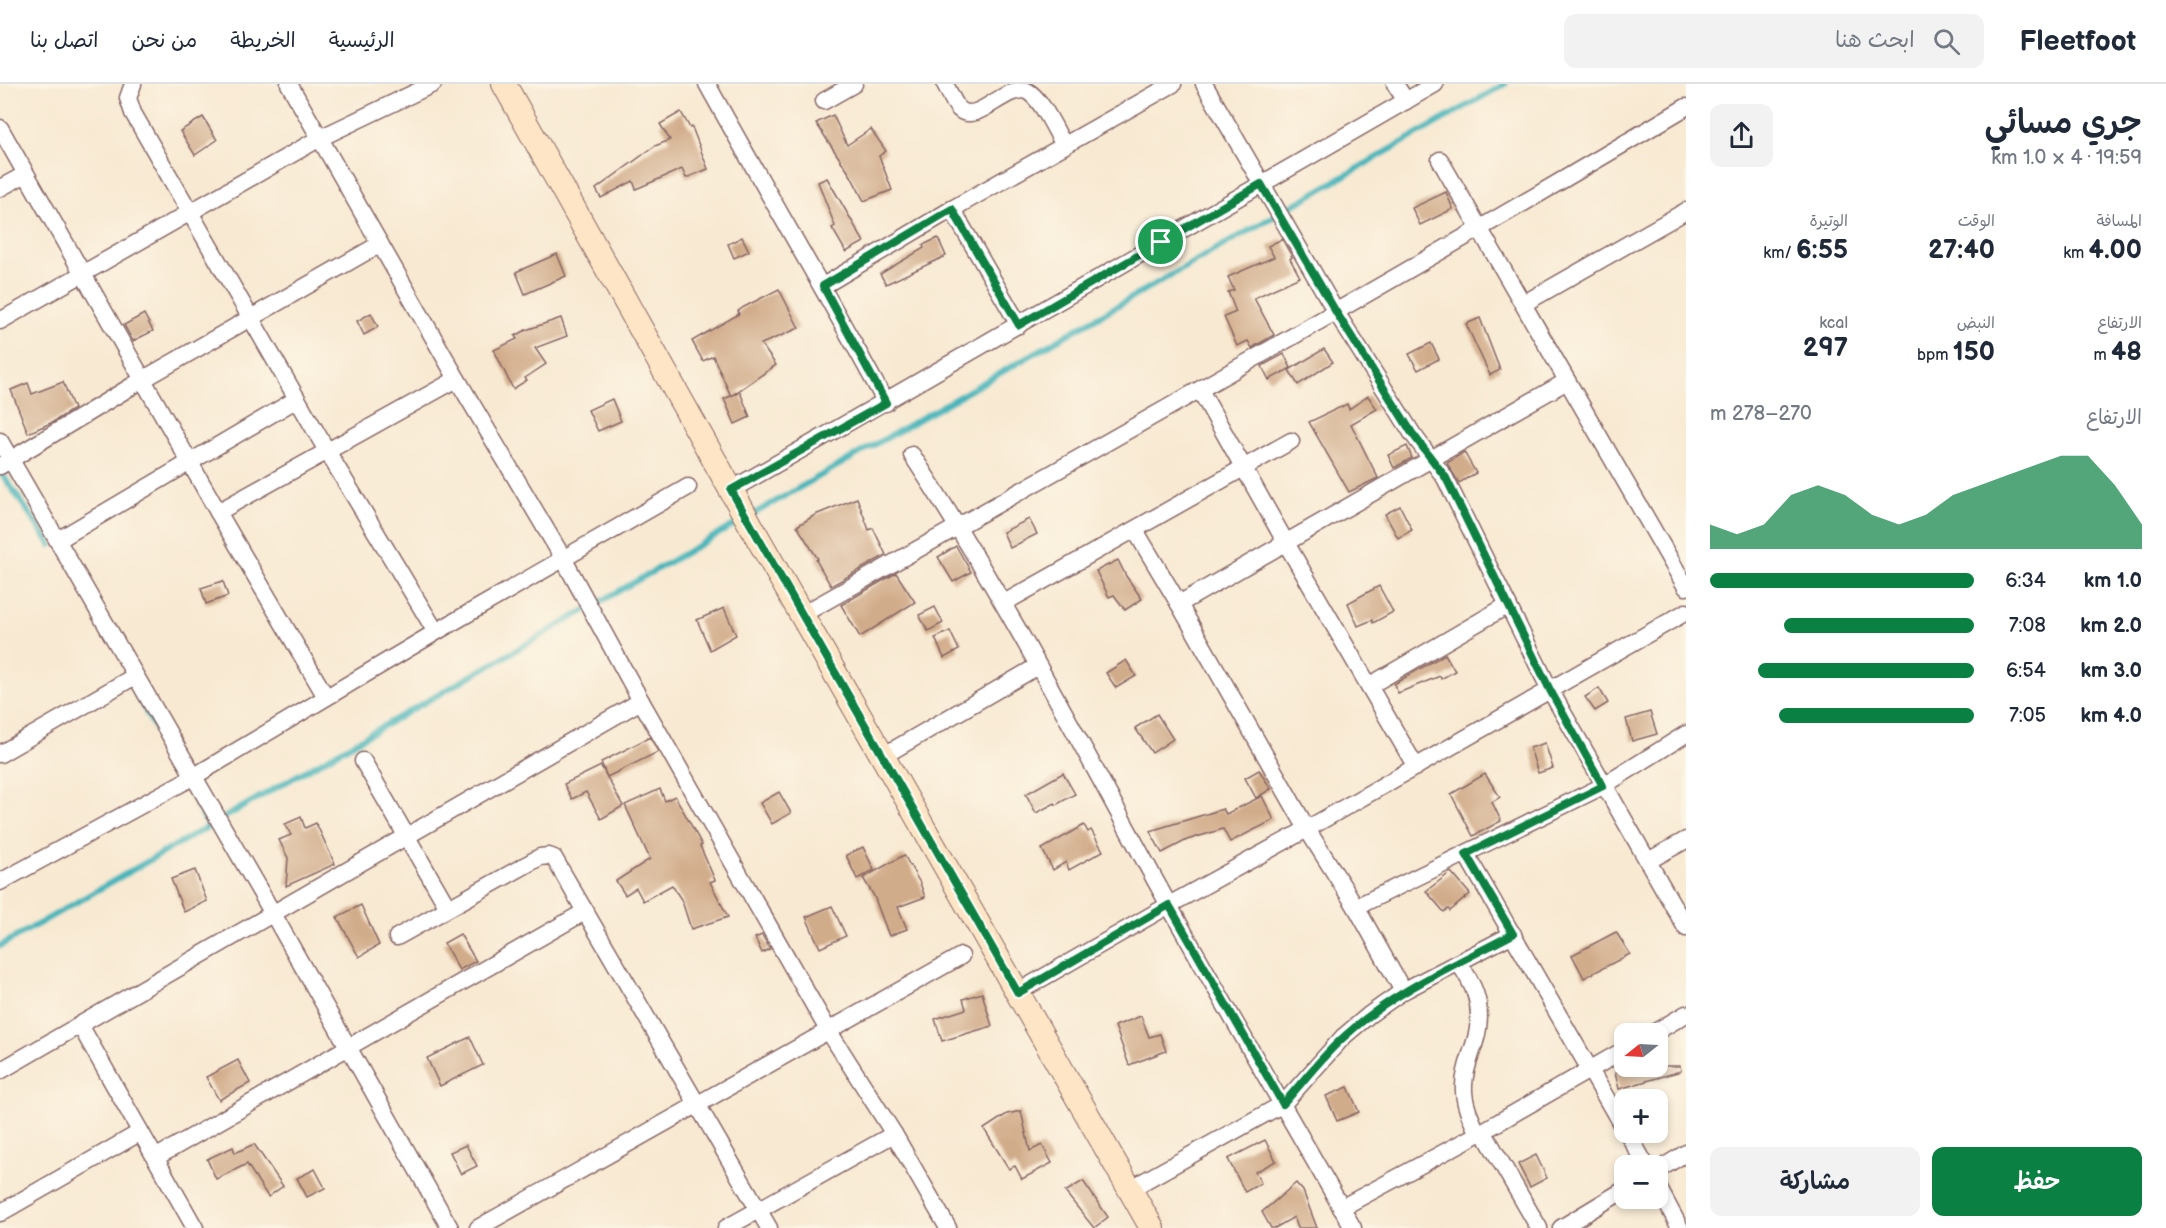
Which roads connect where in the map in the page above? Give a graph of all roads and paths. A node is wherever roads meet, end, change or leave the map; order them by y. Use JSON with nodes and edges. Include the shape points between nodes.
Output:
{"nodes":[{"id":1,"x":133,"y":84,"type":"edge"},
{"id":2,"x":289,"y":84,"type":"edge"},
{"id":3,"x":433,"y":84,"type":"edge"},
{"id":4,"x":504,"y":84,"type":"edge"},
{"id":5,"x":707,"y":84,"type":"edge"},
{"id":6,"x":854,"y":84,"type":"edge"},
{"id":7,"x":945,"y":84,"type":"edge"},
{"id":8,"x":1173,"y":84,"type":"edge"},
{"id":9,"x":1204,"y":84,"type":"edge"},
{"id":10,"x":1395,"y":84,"type":"edge"},
{"id":11,"x":1435,"y":84,"type":"edge"},
{"id":12,"x":824,"y":101,"type":"dead end"},
{"id":13,"x":1406,"y":101,"type":"junction"},
{"id":14,"x":1686,"y":107,"type":"edge"},
{"id":15,"x":0,"y":128,"type":"edge"},
{"id":16,"x":320,"y":138,"type":"junction"},
{"id":17,"x":1064,"y":145,"type":"junction"},
{"id":18,"x":1440,"y":160,"type":"dead end"},
{"id":19,"x":26,"y":174,"type":"junction"},
{"id":20,"x":1261,"y":184,"type":"junction"},
{"id":21,"x":0,"y":188,"type":"edge"},
{"id":22,"x":952,"y":209,"type":"junction"},
{"id":23,"x":1686,"y":211,"type":"edge"},
{"id":24,"x":190,"y":213,"type":"junction"},
{"id":25,"x":1481,"y":229,"type":"junction"},
{"id":26,"x":380,"y":244,"type":"junction"},
{"id":27,"x":82,"y":275,"type":"junction"},
{"id":28,"x":823,"y":286,"type":"junction"},
{"id":29,"x":1523,"y":304,"type":"junction"},
{"id":30,"x":1336,"y":312,"type":"junction"},
{"id":31,"x":251,"y":318,"type":"junction"},
{"id":32,"x":0,"y":321,"type":"edge"},
{"id":33,"x":1019,"y":325,"type":"junction"},
{"id":34,"x":457,"y":378,"type":"junction"},
{"id":35,"x":142,"y":380,"type":"junction"},
{"id":36,"x":1567,"y":381,"type":"junction"},
{"id":37,"x":1200,"y":390,"type":"junction"},
{"id":38,"x":297,"y":399,"type":"junction"},
{"id":39,"x":886,"y":403,"type":"junction"},
{"id":40,"x":0,"y":441,"type":"edge"},
{"id":41,"x":1292,"y":441,"type":"dead end"},
{"id":42,"x":327,"y":451,"type":"junction"},
{"id":43,"x":912,"y":454,"type":"dead end"},
{"id":44,"x":1433,"y":459,"type":"junction"},
{"id":45,"x":189,"y":461,"type":"junction"},
{"id":46,"x":5,"y":463,"type":"edge"},
{"id":47,"x":1244,"y":468,"type":"junction"},
{"id":48,"x":688,"y":487,"type":"dead end"},
{"id":49,"x":736,"y":499,"type":"junction"},
{"id":50,"x":218,"y":512,"type":"junction"},
{"id":51,"x":959,"y":526,"type":"junction"},
{"id":52,"x":1136,"y":531,"type":"junction"},
{"id":53,"x":58,"y":540,"type":"junction"},
{"id":54,"x":1286,"y":543,"type":"junction"},
{"id":55,"x":563,"y":558,"type":"junction"},
{"id":56,"x":1686,"y":587,"type":"edge"},
{"id":57,"x":1004,"y":603,"type":"junction"},
{"id":58,"x":1179,"y":604,"type":"junction"},
{"id":59,"x":1508,"y":605,"type":"junction"},
{"id":60,"x":1686,"y":612,"type":"edge"},
{"id":61,"x":803,"y":614,"type":"junction"},
{"id":62,"x":436,"y":632,"type":"junction"},
{"id":63,"x":1038,"y":666,"type":"junction"},
{"id":64,"x":135,"y":676,"type":"junction"},
{"id":65,"x":1369,"y":686,"type":"junction"},
{"id":66,"x":1550,"y":690,"type":"junction"},
{"id":67,"x":326,"y":697,"type":"junction"},
{"id":68,"x":641,"y":701,"type":"junction"},
{"id":69,"x":1686,"y":734,"type":"edge"},
{"id":70,"x":0,"y":754,"type":"edge"},
{"id":71,"x":883,"y":756,"type":"junction"},
{"id":72,"x":363,"y":761,"type":"dead end"},
{"id":73,"x":1416,"y":767,"type":"junction"},
{"id":74,"x":193,"y":777,"type":"junction"},
{"id":75,"x":1603,"y":786,"type":"junction"},
{"id":76,"x":1307,"y":829,"type":"junction"},
{"id":77,"x":407,"y":836,"type":"junction"},
{"id":78,"x":1686,"y":840,"type":"edge"},
{"id":79,"x":1466,"y":854,"type":"junction"},
{"id":80,"x":1648,"y":861,"type":"junction"},
{"id":81,"x":0,"y":882,"type":"edge"},
{"id":82,"x":1169,"y":905,"type":"junction"},
{"id":83,"x":1356,"y":907,"type":"junction"},
{"id":84,"x":448,"y":908,"type":"junction"},
{"id":85,"x":586,"y":911,"type":"junction"},
{"id":86,"x":272,"y":912,"type":"junction"},
{"id":87,"x":1686,"y":928,"type":"edge"},
{"id":88,"x":1513,"y":934,"type":"junction"},
{"id":89,"x":397,"y":937,"type":"dead end"},
{"id":90,"x":961,"y":956,"type":"dead end"},
{"id":91,"x":1459,"y":963,"type":"junction"},
{"id":92,"x":1403,"y":991,"type":"junction"},
{"id":93,"x":1018,"y":993,"type":"junction"},
{"id":94,"x":1686,"y":1014,"type":"edge"},
{"id":95,"x":80,"y":1025,"type":"junction"},
{"id":96,"x":1668,"y":1025,"type":"edge"},
{"id":97,"x":828,"y":1030,"type":"junction"},
{"id":98,"x":349,"y":1047,"type":"junction"},
{"id":99,"x":1614,"y":1056,"type":"edge"},
{"id":100,"x":1590,"y":1069,"type":"junction"},
{"id":101,"x":0,"y":1071,"type":"edge"},
{"id":102,"x":697,"y":1104,"type":"junction"},
{"id":103,"x":1283,"y":1104,"type":"junction"},
{"id":104,"x":1614,"y":1111,"type":"edge"},
{"id":105,"x":140,"y":1133,"type":"junction"},
{"id":106,"x":1481,"y":1133,"type":"junction"},
{"id":107,"x":894,"y":1134,"type":"junction"},
{"id":108,"x":1686,"y":1153,"type":"edge"},
{"id":109,"x":155,"y":1158,"type":"junction"},
{"id":110,"x":1668,"y":1164,"type":"edge"},
{"id":111,"x":1130,"y":1189,"type":"junction"},
{"id":112,"x":1614,"y":1196,"type":"edge"},
{"id":113,"x":1668,"y":1206,"type":"edge"},
{"id":114,"x":1341,"y":1208,"type":"junction"},
{"id":115,"x":758,"y":1210,"type":"junction"},
{"id":116,"x":0,"y":1214,"type":"edge"},
{"id":117,"x":195,"y":1228,"type":"edge"},
{"id":118,"x":450,"y":1228,"type":"edge"},
{"id":119,"x":478,"y":1228,"type":"edge"},
{"id":120,"x":726,"y":1228,"type":"edge"},
{"id":121,"x":769,"y":1228,"type":"edge"},
{"id":122,"x":948,"y":1228,"type":"edge"},
{"id":123,"x":1152,"y":1228,"type":"edge"},
{"id":124,"x":1353,"y":1228,"type":"edge"},
{"id":125,"x":1539,"y":1228,"type":"edge"},
{"id":126,"x":1561,"y":1228,"type":"edge"},
{"id":127,"x":1680,"y":1228,"type":"edge"}],
"edges":[{"from":1,"to":24,"type":"street","via":[[129,106]]},
{"from":2,"to":16,"type":"street"},
{"from":3,"to":16,"type":"street"},
{"from":4,"to":49,"type":"main road"},
{"from":5,"to":28,"type":"street"},
{"from":6,"to":12,"type":"street"},
{"from":7,"to":17,"type":"street","via":[[959,110],[971,113],[1013,90],[1027,91]]},
{"from":8,"to":17,"type":"street"},
{"from":9,"to":20,"type":"street"},
{"from":10,"to":13,"type":"street"},
{"from":11,"to":13,"type":"street"},
{"from":13,"to":20,"type":"street"},
{"from":14,"to":25,"type":"street"},
{"from":15,"to":19,"type":"street"},
{"from":16,"to":24,"type":"street"},
{"from":16,"to":26,"type":"street"},
{"from":17,"to":22,"type":"street"},
{"from":18,"to":25,"type":"street"},
{"from":19,"to":21,"type":"street"},
{"from":19,"to":27,"type":"street"},
{"from":20,"to":30,"type":"street"},
{"from":20,"to":33,"type":"street"},
{"from":22,"to":28,"type":"street"},
{"from":22,"to":33,"type":"street"},
{"from":23,"to":29,"type":"street"},
{"from":24,"to":27,"type":"street"},
{"from":24,"to":31,"type":"street"},
{"from":25,"to":29,"type":"street"},
{"from":25,"to":30,"type":"street"},
{"from":26,"to":31,"type":"street"},
{"from":26,"to":34,"type":"street"},
{"from":27,"to":32,"type":"street"},
{"from":27,"to":35,"type":"street"},
{"from":28,"to":39,"type":"street"},
{"from":29,"to":36,"type":"street"},
{"from":30,"to":37,"type":"street"},
{"from":30,"to":44,"type":"street","via":[[1412,433]]},
{"from":31,"to":35,"type":"street"},
{"from":31,"to":38,"type":"street"},
{"from":33,"to":39,"type":"street"},
{"from":34,"to":42,"type":"street"},
{"from":34,"to":55,"type":"street"},
{"from":35,"to":45,"type":"street"},
{"from":35,"to":46,"type":"street"},
{"from":36,"to":44,"type":"street"},
{"from":36,"to":56,"type":"street"},
{"from":37,"to":47,"type":"street"},
{"from":37,"to":51,"type":"street"},
{"from":38,"to":42,"type":"street"},
{"from":38,"to":45,"type":"street"},
{"from":39,"to":49,"type":"street"},
{"from":40,"to":46,"type":"street"},
{"from":41,"to":47,"type":"street"},
{"from":42,"to":50,"type":"street"},
{"from":42,"to":62,"type":"street"},
{"from":43,"to":51,"type":"street"},
{"from":44,"to":54,"type":"street"},
{"from":44,"to":59,"type":"street"},
{"from":45,"to":50,"type":"street"},
{"from":45,"to":53,"type":"street"},
{"from":46,"to":53,"type":"street"},
{"from":47,"to":52,"type":"street"},
{"from":47,"to":54,"type":"street"},
{"from":48,"to":55,"type":"street"},
{"from":49,"to":61,"type":"main road"},
{"from":50,"to":67,"type":"street"},
{"from":51,"to":57,"type":"street"},
{"from":51,"to":61,"type":"street"},
{"from":52,"to":57,"type":"street"},
{"from":52,"to":58,"type":"street"},
{"from":53,"to":64,"type":"street"},
{"from":54,"to":58,"type":"street"},
{"from":54,"to":65,"type":"street"},
{"from":55,"to":62,"type":"street"},
{"from":55,"to":68,"type":"street"},
{"from":57,"to":63,"type":"street"},
{"from":58,"to":76,"type":"street"},
{"from":59,"to":65,"type":"street"},
{"from":59,"to":66,"type":"street"},
{"from":60,"to":66,"type":"street"},
{"from":61,"to":71,"type":"main road"},
{"from":62,"to":67,"type":"street"},
{"from":63,"to":71,"type":"street"},
{"from":63,"to":82,"type":"street"},
{"from":64,"to":70,"type":"street"},
{"from":64,"to":74,"type":"street"},
{"from":65,"to":73,"type":"street"},
{"from":66,"to":73,"type":"street"},
{"from":66,"to":75,"type":"street"},
{"from":67,"to":74,"type":"street"},
{"from":68,"to":77,"type":"street"},
{"from":68,"to":97,"type":"street"},
{"from":69,"to":75,"type":"street"},
{"from":71,"to":93,"type":"main road"},
{"from":72,"to":77,"type":"street"},
{"from":73,"to":76,"type":"street"},
{"from":74,"to":81,"type":"street"},
{"from":74,"to":86,"type":"street"},
{"from":75,"to":79,"type":"street"},
{"from":75,"to":80,"type":"street"},
{"from":76,"to":82,"type":"street"},
{"from":76,"to":83,"type":"street"},
{"from":77,"to":84,"type":"street"},
{"from":77,"to":86,"type":"street"},
{"from":78,"to":80,"type":"street"},
{"from":79,"to":83,"type":"street"},
{"from":79,"to":88,"type":"street"},
{"from":80,"to":87,"type":"street"},
{"from":82,"to":93,"type":"street"},
{"from":82,"to":103,"type":"street"},
{"from":83,"to":92,"type":"street"},
{"from":84,"to":85,"type":"street","via":[[549,855],[557,861]]},
{"from":84,"to":89,"type":"street"},
{"from":85,"to":98,"type":"street"},
{"from":85,"to":102,"type":"street"},
{"from":86,"to":95,"type":"street"},
{"from":86,"to":98,"type":"street"},
{"from":88,"to":91,"type":"street"},
{"from":88,"to":100,"type":"street"},
{"from":90,"to":97,"type":"street"},
{"from":91,"to":92,"type":"street"},
{"from":91,"to":106,"type":"street","via":[[1474,985],[1478,1004],[1478,1028],[1464,1087],[1468,1111]]},
{"from":92,"to":103,"type":"street","via":[[1343,1037]]},
{"from":93,"to":111,"type":"main road"},
{"from":94,"to":96,"type":"street"},
{"from":95,"to":101,"type":"street"},
{"from":95,"to":105,"type":"street"},
{"from":97,"to":102,"type":"street"},
{"from":97,"to":107,"type":"street"},
{"from":98,"to":109,"type":"street"},
{"from":98,"to":118,"type":"street"},
{"from":99,"to":100,"type":"street"},
{"from":100,"to":104,"type":"street"},
{"from":100,"to":106,"type":"street"},
{"from":102,"to":115,"type":"street"},
{"from":102,"to":119,"type":"street"},
{"from":103,"to":111,"type":"street"},
{"from":103,"to":114,"type":"street"},
{"from":105,"to":109,"type":"street"},
{"from":105,"to":116,"type":"street"},
{"from":106,"to":114,"type":"street"},
{"from":106,"to":125,"type":"street"},
{"from":107,"to":115,"type":"street"},
{"from":107,"to":122,"type":"street"},
{"from":108,"to":110,"type":"street"},
{"from":109,"to":117,"type":"street"},
{"from":111,"to":123,"type":"main road"},
{"from":112,"to":126,"type":"street"},
{"from":113,"to":127,"type":"street"},
{"from":114,"to":124,"type":"street"},
{"from":115,"to":120,"type":"street"},
{"from":115,"to":121,"type":"street"}]}
